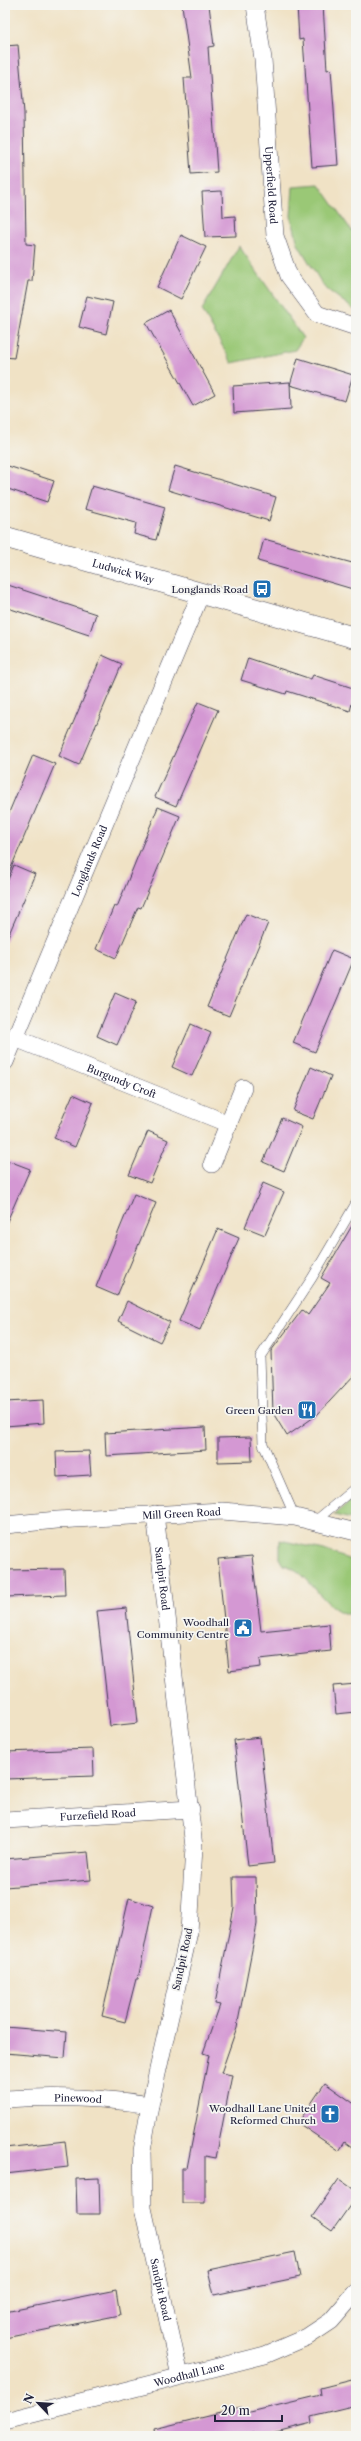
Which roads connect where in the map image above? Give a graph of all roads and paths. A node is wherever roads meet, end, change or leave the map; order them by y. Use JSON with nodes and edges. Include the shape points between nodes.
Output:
{"nodes":[{"id":1,"x":255,"y":5,"type":"edge"},
{"id":2,"x":356,"y":327,"type":"edge"},
{"id":3,"x":5,"y":537,"type":"edge"},
{"id":4,"x":201,"y":592,"type":"junction"},
{"id":5,"x":356,"y":638,"type":"edge"},
{"id":6,"x":15,"y":1038,"type":"junction"},
{"id":7,"x":5,"y":1062,"type":"edge"},
{"id":8,"x":243,"y":1088,"type":"dead end"},
{"id":9,"x":229,"y":1124,"type":"junction"},
{"id":10,"x":212,"y":1164,"type":"dead end"},
{"id":11,"x":356,"y":1203,"type":"edge"},
{"id":12,"x":356,"y":1487,"type":"edge"},
{"id":13,"x":155,"y":1514,"type":"junction"},
{"id":14,"x":295,"y":1517,"type":"junction"},
{"id":15,"x":313,"y":1523,"type":"junction"},
{"id":16,"x":5,"y":1525,"type":"edge"},
{"id":17,"x":356,"y":1532,"type":"edge"},
{"id":18,"x":191,"y":1809,"type":"junction"},
{"id":19,"x":5,"y":1820,"type":"edge"},
{"id":20,"x":5,"y":2099,"type":"edge"},
{"id":21,"x":150,"y":2106,"type":"junction"},
{"id":22,"x":356,"y":2292,"type":"edge"},
{"id":23,"x":180,"y":2376,"type":"junction"},
{"id":24,"x":5,"y":2421,"type":"edge"}],
"edges":[{"from":1,"to":2,"type":"street","name":"Upperfield Road","via":[[263,59],[272,197],[278,243],[288,276],[317,314]]},
{"from":3,"to":4,"type":"street","name":"Ludwick Way"},
{"from":4,"to":5,"type":"street","name":"Ludwick Way"},
{"from":4,"to":6,"type":"street","name":"Longlands Road"},
{"from":6,"to":7,"type":"street","name":"Longlands Road"},
{"from":6,"to":9,"type":"street","name":"Burgundy Croft"},
{"from":8,"to":9,"type":"street"},
{"from":9,"to":10,"type":"street"},
{"from":11,"to":14,"type":"lane","via":[[312,1278],[260,1358],[263,1444]]},
{"from":12,"to":15,"type":"lane"},
{"from":13,"to":14,"type":"street","name":"Mill Green Road","via":[[222,1511]]},
{"from":13,"to":16,"type":"street","name":"Mill Green Road"},
{"from":13,"to":18,"type":"street","name":"Sandpit Road"},
{"from":14,"to":15,"type":"street","name":"Mill Green Road"},
{"from":15,"to":17,"type":"street","name":"Mill Green Road"},
{"from":18,"to":19,"type":"street","name":"Furzefield Road"},
{"from":18,"to":21,"type":"street","name":"Sandpit Road","via":[[194,1847],[189,1932]]},
{"from":20,"to":21,"type":"street","name":"Pinewood","via":[[114,2099]]},
{"from":21,"to":23,"type":"street","name":"Sandpit Road","via":[[142,2150],[143,2208]]},
{"from":22,"to":23,"type":"street","name":"Woodhall Lane","via":[[331,2321],[307,2338],[265,2355]]},
{"from":23,"to":24,"type":"street","name":"Woodhall Lane"}]}
